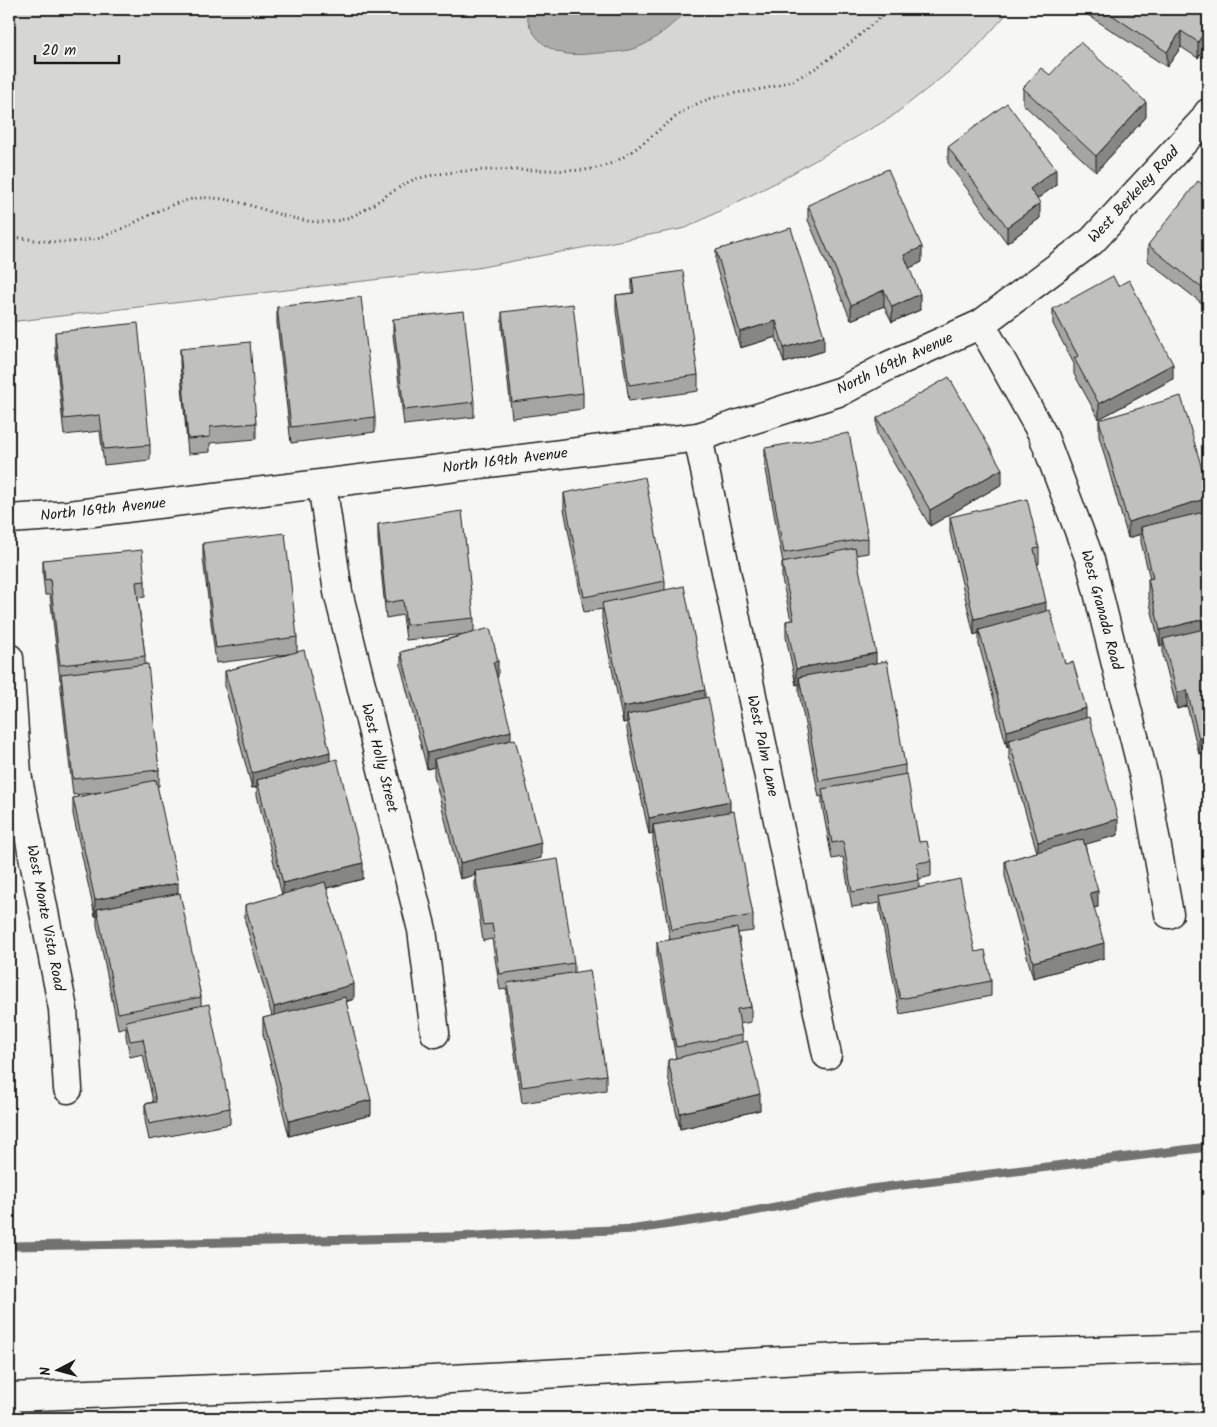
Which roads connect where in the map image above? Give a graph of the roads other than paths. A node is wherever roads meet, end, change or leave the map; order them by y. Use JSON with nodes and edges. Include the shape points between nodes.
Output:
{"nodes":[{"id":1,"x":1206,"y":121,"type":"edge"},
{"id":2,"x":981,"y":324,"type":"junction"},
{"id":3,"x":698,"y":437,"type":"junction"},
{"id":4,"x":322,"y":484,"type":"junction"},
{"id":5,"x":9,"y":519,"type":"edge"},
{"id":6,"x":9,"y":658,"type":"edge"},
{"id":7,"x":1169,"y":914,"type":"dead end"},
{"id":8,"x":434,"y":1033,"type":"dead end"},
{"id":9,"x":827,"y":1055,"type":"dead end"},
{"id":10,"x":68,"y":1089,"type":"dead end"},
{"id":11,"x":1208,"y":1348,"type":"edge"},
{"id":12,"x":9,"y":1397,"type":"edge"}],
"edges":[{"from":1,"to":2,"type":"main road","name":"West Berkeley Road","via":[[1092,241]]},
{"from":2,"to":3,"type":"main road","name":"North 169th Avenue","via":[[888,366],[842,391]]},
{"from":2,"to":7,"type":"main road","name":"West Granada Road","via":[[1043,434],[1090,560],[1145,782]]},
{"from":3,"to":4,"type":"main road","name":"North 169th Avenue"},
{"from":3,"to":9,"type":"main road","name":"West Palm Lane"},
{"from":4,"to":5,"type":"main road","name":"North 169th Avenue","via":[[69,515]]},
{"from":4,"to":8,"type":"main road","name":"West Holly Street","via":[[338,592],[422,930]]},
{"from":6,"to":10,"type":"main road","name":"West Monte Vista Road","via":[[17,774],[63,1009]]},
{"from":11,"to":12,"type":"main road","via":[[839,1358],[376,1383]]}]}
